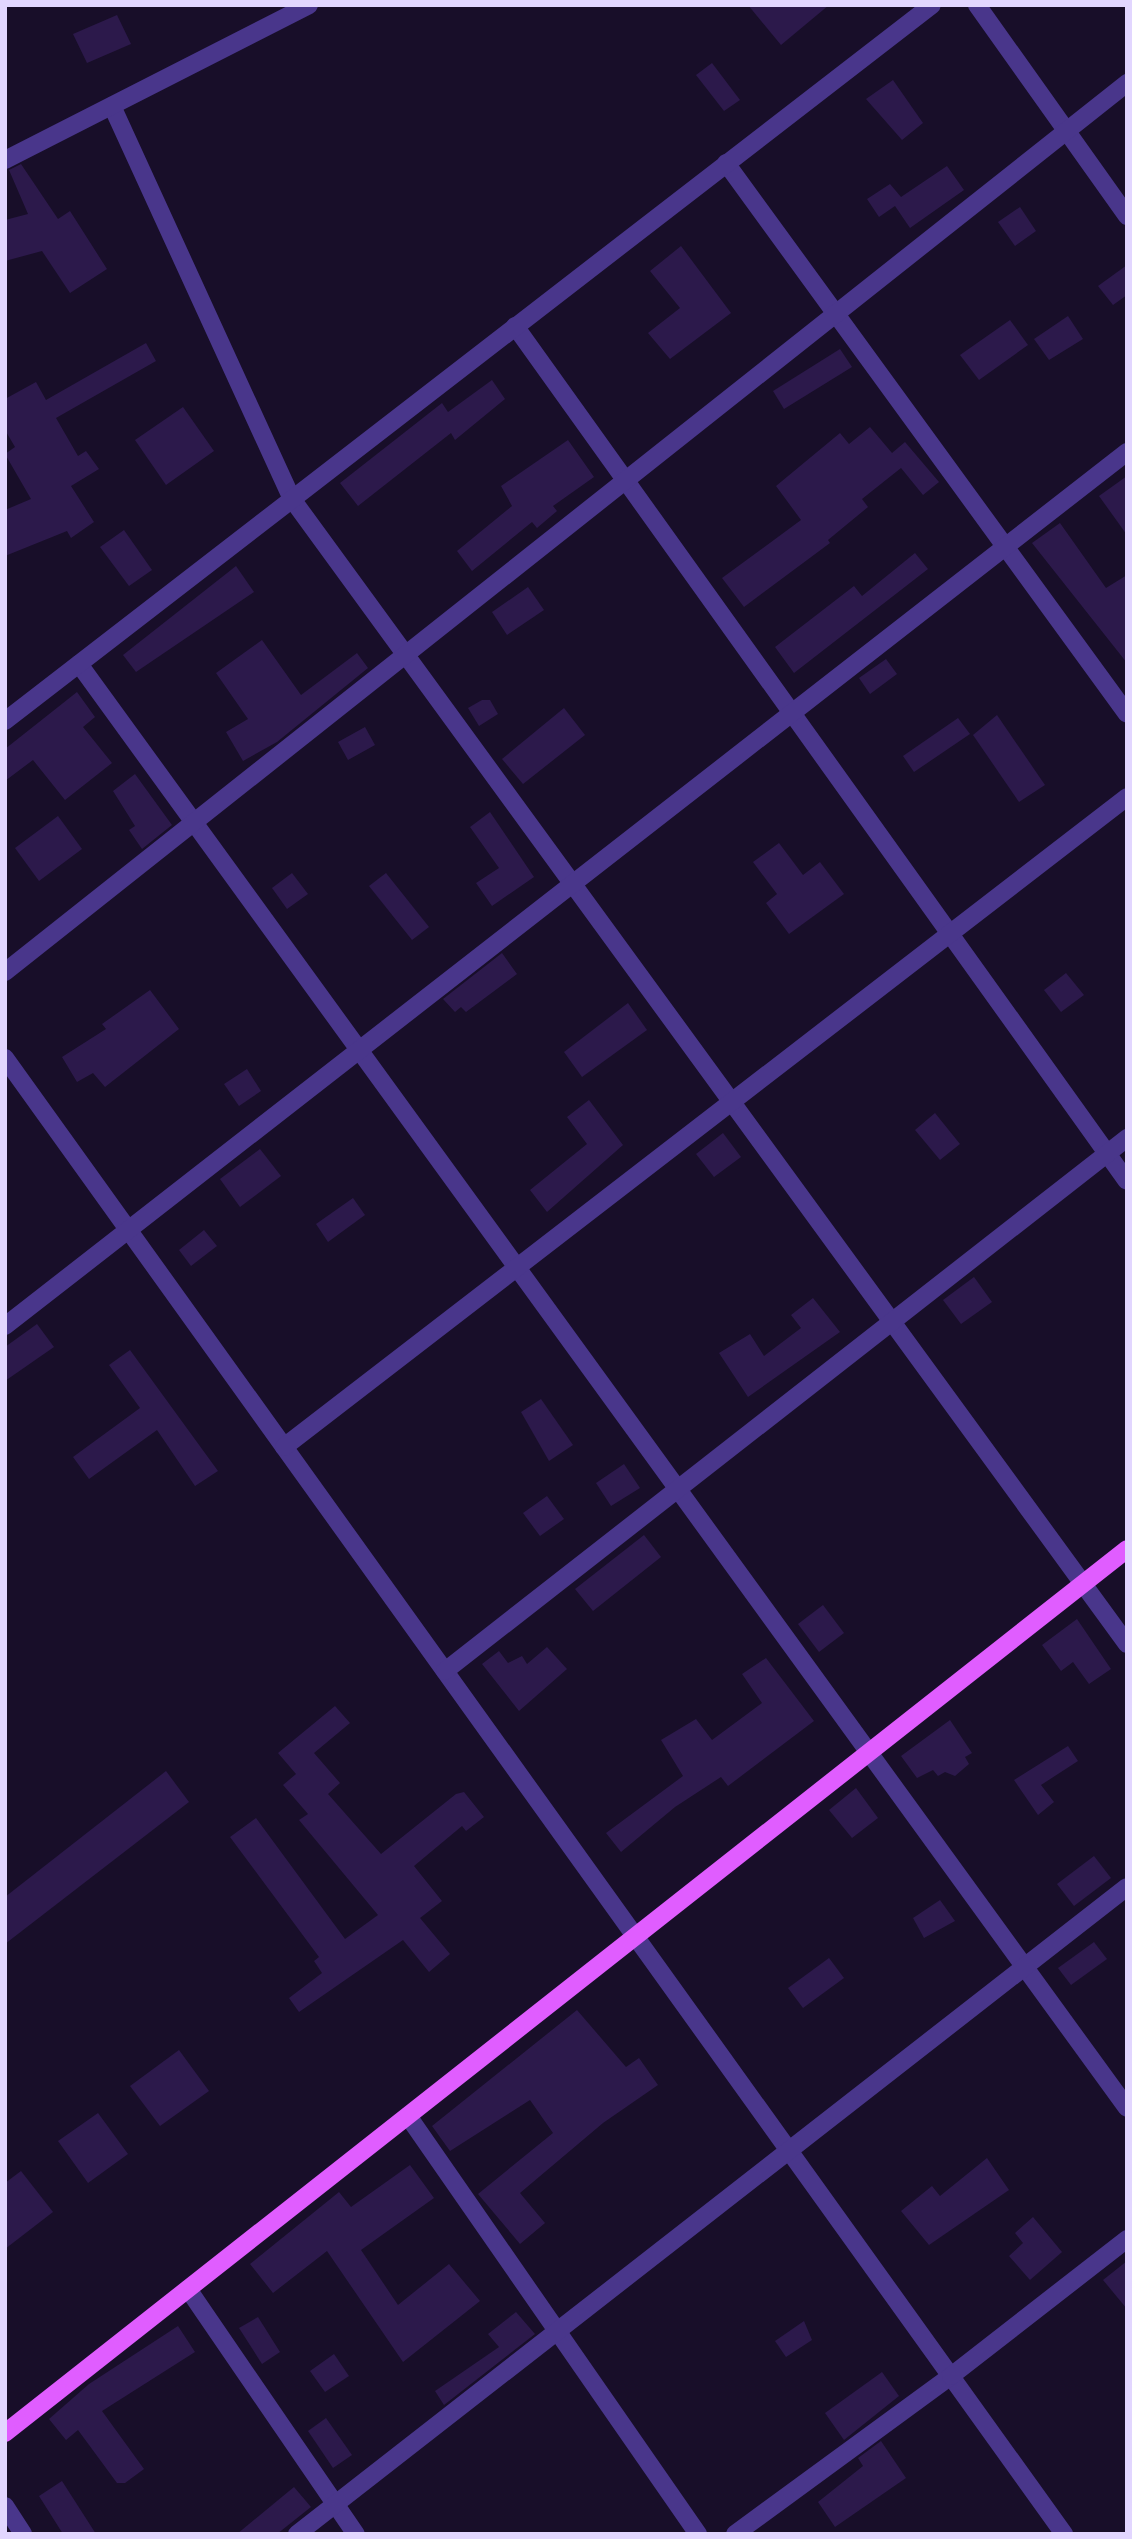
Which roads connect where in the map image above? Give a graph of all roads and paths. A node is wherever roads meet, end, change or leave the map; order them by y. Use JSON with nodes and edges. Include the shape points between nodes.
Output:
{"nodes":[{"id":1,"x":309,"y":5,"type":"edge"},
{"id":2,"x":932,"y":5,"type":"edge"},
{"id":3,"x":977,"y":5,"type":"edge"},
{"id":4,"x":1127,"y":83,"type":"edge"},
{"id":5,"x":112,"y":106,"type":"junction"},
{"id":6,"x":1066,"y":131,"type":"junction"},
{"id":7,"x":5,"y":160,"type":"edge"},
{"id":8,"x":726,"y":163,"type":"junction"},
{"id":9,"x":1127,"y":216,"type":"edge"},
{"id":10,"x":835,"y":314,"type":"junction"},
{"id":11,"x":515,"y":326,"type":"junction"},
{"id":12,"x":1127,"y":452,"type":"edge"},
{"id":13,"x":625,"y":480,"type":"junction"},
{"id":14,"x":292,"y":499,"type":"junction"},
{"id":15,"x":1005,"y":547,"type":"junction"},
{"id":16,"x":405,"y":655,"type":"junction"},
{"id":17,"x":79,"y":664,"type":"junction"},
{"id":18,"x":792,"y":713,"type":"junction"},
{"id":19,"x":1127,"y":714,"type":"edge"},
{"id":20,"x":5,"y":721,"type":"edge"},
{"id":21,"x":1127,"y":797,"type":"edge"},
{"id":22,"x":194,"y":823,"type":"junction"},
{"id":23,"x":572,"y":884,"type":"junction"},
{"id":24,"x":950,"y":934,"type":"junction"},
{"id":25,"x":5,"y":972,"type":"edge"},
{"id":26,"x":359,"y":1050,"type":"junction"},
{"id":27,"x":5,"y":1058,"type":"edge"},
{"id":28,"x":732,"y":1102,"type":"junction"},
{"id":29,"x":1127,"y":1138,"type":"edge"},
{"id":30,"x":1107,"y":1153,"type":"junction"},
{"id":31,"x":1127,"y":1181,"type":"edge"},
{"id":32,"x":129,"y":1230,"type":"junction"},
{"id":33,"x":517,"y":1267,"type":"junction"},
{"id":34,"x":892,"y":1321,"type":"junction"},
{"id":35,"x":5,"y":1326,"type":"edge"},
{"id":36,"x":284,"y":1447,"type":"junction"},
{"id":37,"x":678,"y":1489,"type":"junction"},
{"id":38,"x":1127,"y":1549,"type":"edge"},
{"id":39,"x":1083,"y":1584,"type":"junction"},
{"id":40,"x":1127,"y":1644,"type":"edge"},
{"id":41,"x":445,"y":1671,"type":"junction"},
{"id":42,"x":869,"y":1752,"type":"junction"},
{"id":43,"x":1127,"y":1887,"type":"edge"},
{"id":44,"x":636,"y":1937,"type":"junction"},
{"id":45,"x":1024,"y":1967,"type":"junction"},
{"id":46,"x":1127,"y":2108,"type":"edge"},
{"id":47,"x":408,"y":2116,"type":"junction"},
{"id":48,"x":789,"y":2150,"type":"junction"},
{"id":49,"x":1127,"y":2239,"type":"edge"},
{"id":50,"x":188,"y":2289,"type":"junction"},
{"id":51,"x":556,"y":2331,"type":"junction"},
{"id":52,"x":951,"y":2376,"type":"junction"},
{"id":53,"x":5,"y":2433,"type":"edge"},
{"id":54,"x":335,"y":2503,"type":"junction"},
{"id":55,"x":5,"y":2506,"type":"edge"},
{"id":56,"x":23,"y":2534,"type":"edge"},
{"id":57,"x":297,"y":2534,"type":"edge"},
{"id":58,"x":356,"y":2534,"type":"edge"},
{"id":59,"x":698,"y":2534,"type":"edge"},
{"id":60,"x":735,"y":2534,"type":"edge"},
{"id":61,"x":1064,"y":2534,"type":"edge"}],
"edges":[{"from":1,"to":5,"type":"street"},
{"from":2,"to":8,"type":"street"},
{"from":3,"to":6,"type":"street"},
{"from":4,"to":6,"type":"street"},
{"from":5,"to":7,"type":"street"},
{"from":5,"to":14,"type":"street"},
{"from":6,"to":9,"type":"street"},
{"from":6,"to":10,"type":"street"},
{"from":8,"to":10,"type":"street"},
{"from":8,"to":11,"type":"street"},
{"from":10,"to":13,"type":"street"},
{"from":10,"to":15,"type":"street"},
{"from":11,"to":13,"type":"street"},
{"from":11,"to":14,"type":"street"},
{"from":12,"to":15,"type":"street"},
{"from":13,"to":16,"type":"street"},
{"from":13,"to":18,"type":"street"},
{"from":14,"to":16,"type":"street"},
{"from":14,"to":17,"type":"street"},
{"from":15,"to":18,"type":"street"},
{"from":15,"to":19,"type":"street"},
{"from":16,"to":22,"type":"street"},
{"from":16,"to":23,"type":"street"},
{"from":17,"to":20,"type":"street"},
{"from":17,"to":22,"type":"street"},
{"from":18,"to":23,"type":"street"},
{"from":18,"to":24,"type":"street"},
{"from":21,"to":24,"type":"street"},
{"from":22,"to":25,"type":"street"},
{"from":22,"to":26,"type":"street"},
{"from":23,"to":26,"type":"street"},
{"from":23,"to":28,"type":"street"},
{"from":24,"to":28,"type":"street"},
{"from":24,"to":30,"type":"street"},
{"from":26,"to":32,"type":"street"},
{"from":26,"to":33,"type":"street"},
{"from":27,"to":32,"type":"street"},
{"from":28,"to":33,"type":"street"},
{"from":28,"to":34,"type":"street"},
{"from":29,"to":30,"type":"street"},
{"from":30,"to":31,"type":"street"},
{"from":30,"to":34,"type":"street"},
{"from":32,"to":35,"type":"street"},
{"from":32,"to":36,"type":"street"},
{"from":33,"to":36,"type":"street"},
{"from":33,"to":37,"type":"street"},
{"from":34,"to":37,"type":"street"},
{"from":34,"to":39,"type":"street"},
{"from":36,"to":41,"type":"street"},
{"from":37,"to":41,"type":"street"},
{"from":37,"to":42,"type":"street"},
{"from":38,"to":39,"type":"main road"},
{"from":39,"to":40,"type":"street"},
{"from":39,"to":42,"type":"main road"},
{"from":41,"to":44,"type":"street"},
{"from":42,"to":44,"type":"main road"},
{"from":42,"to":45,"type":"street"},
{"from":43,"to":45,"type":"street"},
{"from":44,"to":47,"type":"main road"},
{"from":44,"to":48,"type":"street"},
{"from":45,"to":46,"type":"street"},
{"from":45,"to":48,"type":"street"},
{"from":47,"to":50,"type":"main road"},
{"from":47,"to":51,"type":"street"},
{"from":48,"to":51,"type":"street"},
{"from":48,"to":52,"type":"street"},
{"from":49,"to":52,"type":"street"},
{"from":50,"to":53,"type":"main road"},
{"from":50,"to":54,"type":"street"},
{"from":51,"to":54,"type":"street"},
{"from":51,"to":59,"type":"street"},
{"from":52,"to":60,"type":"street"},
{"from":52,"to":61,"type":"street"},
{"from":54,"to":57,"type":"street"},
{"from":54,"to":58,"type":"street"},
{"from":55,"to":56,"type":"street"}]}
